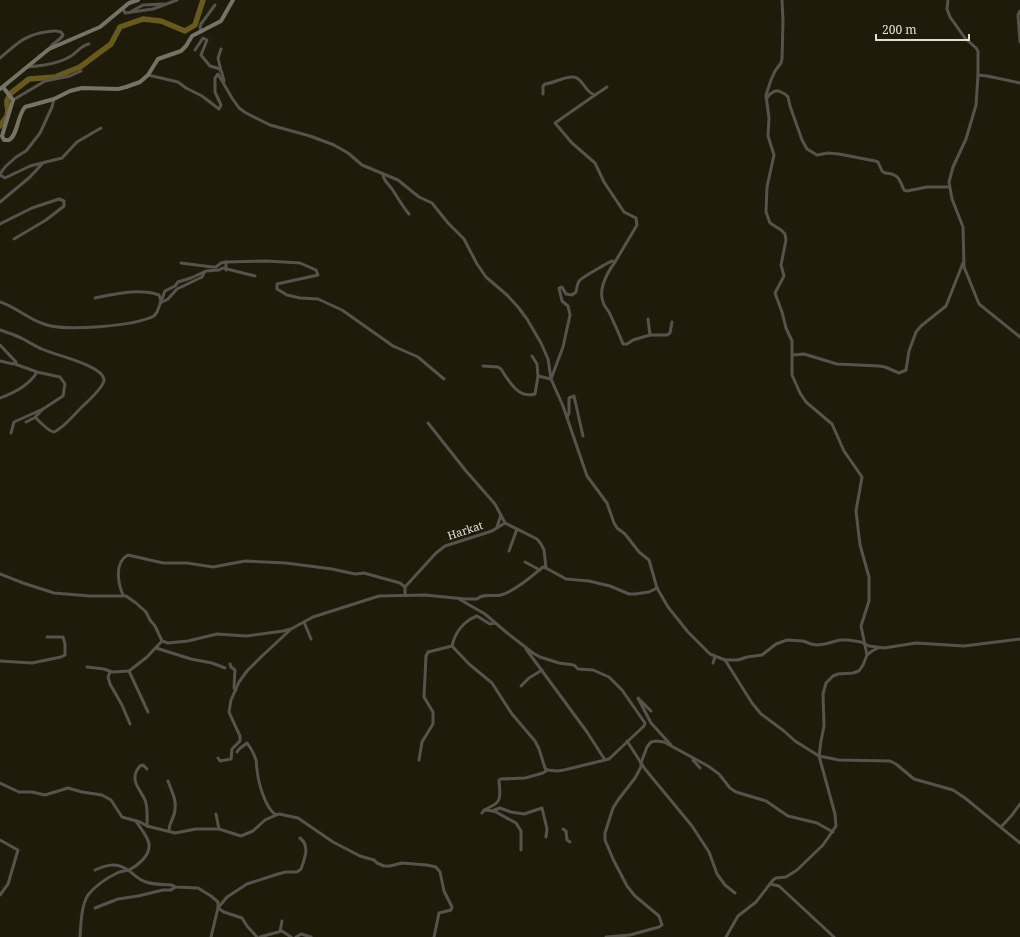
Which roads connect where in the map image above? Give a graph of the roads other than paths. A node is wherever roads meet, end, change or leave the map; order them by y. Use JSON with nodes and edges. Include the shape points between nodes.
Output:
{"nodes":[{"id":1,"x":138,"y":0,"type":"edge"},
{"id":2,"x":177,"y":0,"type":"edge"},
{"id":3,"x":233,"y":0,"type":"edge"},
{"id":4,"x":782,"y":0,"type":"edge"},
{"id":5,"x":948,"y":0,"type":"edge"},
{"id":6,"x":164,"y":4,"type":"junction"},
{"id":7,"x":215,"y":5,"type":"dead end"},
{"id":8,"x":123,"y":9,"type":"junction"},
{"id":9,"x":1020,"y":11,"type":"edge"},
{"id":10,"x":132,"y":12,"type":"junction"},
{"id":11,"x":201,"y":32,"type":"junction"},
{"id":12,"x":1020,"y":42,"type":"edge"},
{"id":13,"x":89,"y":44,"type":"dead end"},
{"id":14,"x":49,"y":49,"type":"junction"},
{"id":15,"x":221,"y":49,"type":"dead end"},
{"id":16,"x":195,"y":50,"type":"dead end"},
{"id":17,"x":0,"y":58,"type":"edge"},
{"id":18,"x":27,"y":66,"type":"junction"},
{"id":19,"x":82,"y":71,"type":"dead end"},
{"id":20,"x":221,"y":71,"type":"junction"},
{"id":21,"x":148,"y":75,"type":"junction"},
{"id":22,"x":978,"y":75,"type":"junction"},
{"id":23,"x":1020,"y":83,"type":"edge"},
{"id":24,"x":224,"y":85,"type":"junction"},
{"id":25,"x":607,"y":87,"type":"dead end"},
{"id":26,"x":1,"y":88,"type":"edge"},
{"id":27,"x":543,"y":94,"type":"dead end"},
{"id":28,"x":595,"y":96,"type":"junction"},
{"id":29,"x":12,"y":98,"type":"junction"},
{"id":30,"x":54,"y":99,"type":"junction"},
{"id":31,"x":766,"y":99,"type":"junction"},
{"id":32,"x":101,"y":128,"type":"dead end"},
{"id":33,"x":1,"y":138,"type":"edge"},
{"id":34,"x":6,"y":140,"type":"junction"},
{"id":35,"x":0,"y":143,"type":"edge"},
{"id":36,"x":42,"y":164,"type":"junction"},
{"id":37,"x":0,"y":174,"type":"edge"},
{"id":38,"x":383,"y":175,"type":"junction"},
{"id":39,"x":949,"y":187,"type":"junction"},
{"id":40,"x":0,"y":202,"type":"edge"},
{"id":41,"x":409,"y":214,"type":"dead end"},
{"id":42,"x":0,"y":224,"type":"edge"},
{"id":43,"x":14,"y":239,"type":"dead end"},
{"id":44,"x":226,"y":262,"type":"junction"},
{"id":45,"x":615,"y":262,"type":"junction"},
{"id":46,"x":963,"y":262,"type":"junction"},
{"id":47,"x":181,"y":264,"type":"dead end"},
{"id":48,"x":226,"y":270,"type":"junction"},
{"id":49,"x":204,"y":272,"type":"junction"},
{"id":50,"x":255,"y":276,"type":"dead end"},
{"id":51,"x":95,"y":298,"type":"dead end"},
{"id":52,"x":0,"y":302,"type":"edge"},
{"id":53,"x":160,"y":302,"type":"junction"},
{"id":54,"x":648,"y":319,"type":"dead end"},
{"id":55,"x":672,"y":322,"type":"dead end"},
{"id":56,"x":0,"y":330,"type":"edge"},
{"id":57,"x":650,"y":335,"type":"junction"},
{"id":58,"x":1020,"y":337,"type":"edge"},
{"id":59,"x":0,"y":345,"type":"edge"},
{"id":60,"x":793,"y":355,"type":"junction"},
{"id":61,"x":532,"y":356,"type":"dead end"},
{"id":62,"x":0,"y":362,"type":"edge"},
{"id":63,"x":15,"y":364,"type":"junction"},
{"id":64,"x":483,"y":366,"type":"dead end"},
{"id":65,"x":37,"y":372,"type":"junction"},
{"id":66,"x":538,"y":376,"type":"junction"},
{"id":67,"x":444,"y":379,"type":"dead end"},
{"id":68,"x":551,"y":379,"type":"junction"},
{"id":69,"x":0,"y":398,"type":"edge"},
{"id":70,"x":43,"y":409,"type":"junction"},
{"id":71,"x":36,"y":417,"type":"junction"},
{"id":72,"x":567,"y":417,"type":"junction"},
{"id":73,"x":26,"y":422,"type":"dead end"},
{"id":74,"x":428,"y":423,"type":"dead end"},
{"id":75,"x":11,"y":433,"type":"dead end"},
{"id":76,"x":583,"y":436,"type":"dead end"},
{"id":77,"x":501,"y":515,"type":"junction"},
{"id":78,"x":505,"y":522,"type":"junction"},
{"id":79,"x":497,"y":527,"type":"junction"},
{"id":80,"x":517,"y":529,"type":"junction"},
{"id":81,"x":509,"y":551,"type":"dead end"},
{"id":82,"x":525,"y":562,"type":"dead end"},
{"id":83,"x":546,"y":568,"type":"junction"},
{"id":84,"x":540,"y":570,"type":"junction"},
{"id":85,"x":0,"y":574,"type":"edge"},
{"id":86,"x":405,"y":587,"type":"junction"},
{"id":87,"x":657,"y":588,"type":"junction"},
{"id":88,"x":123,"y":595,"type":"junction"},
{"id":89,"x":405,"y":595,"type":"junction"},
{"id":90,"x":458,"y":598,"type":"junction"},
{"id":91,"x":304,"y":622,"type":"junction"},
{"id":92,"x":495,"y":623,"type":"junction"},
{"id":93,"x":291,"y":629,"type":"junction"},
{"id":94,"x":47,"y":637,"type":"dead end"},
{"id":95,"x":1020,"y":638,"type":"edge"},
{"id":96,"x":311,"y":640,"type":"dead end"},
{"id":97,"x":162,"y":642,"type":"junction"},
{"id":98,"x":864,"y":644,"type":"junction"},
{"id":99,"x":452,"y":646,"type":"junction"},
{"id":100,"x":524,"y":646,"type":"junction"},
{"id":101,"x":156,"y":648,"type":"junction"},
{"id":102,"x":880,"y":648,"type":"junction"},
{"id":103,"x":867,"y":655,"type":"junction"},
{"id":104,"x":715,"y":657,"type":"junction"},
{"id":105,"x":724,"y":660,"type":"junction"},
{"id":106,"x":0,"y":661,"type":"edge"},
{"id":107,"x":713,"y":663,"type":"dead end"},
{"id":108,"x":230,"y":664,"type":"dead end"},
{"id":109,"x":87,"y":668,"type":"dead end"},
{"id":110,"x":225,"y":668,"type":"dead end"},
{"id":111,"x":542,"y":670,"type":"junction"},
{"id":112,"x":129,"y":671,"type":"junction"},
{"id":113,"x":110,"y":672,"type":"junction"},
{"id":114,"x":521,"y":686,"type":"dead end"},
{"id":115,"x":236,"y":690,"type":"junction"},
{"id":116,"x":651,"y":711,"type":"dead end"},
{"id":117,"x":148,"y":712,"type":"dead end"},
{"id":118,"x":130,"y":724,"type":"dead end"},
{"id":119,"x":627,"y":742,"type":"junction"},
{"id":120,"x":671,"y":745,"type":"junction"},
{"id":121,"x":237,"y":752,"type":"dead end"},
{"id":122,"x":688,"y":756,"type":"junction"},
{"id":123,"x":819,"y":756,"type":"junction"},
{"id":124,"x":218,"y":758,"type":"dead end"},
{"id":125,"x":419,"y":760,"type":"dead end"},
{"id":126,"x":605,"y":760,"type":"junction"},
{"id":127,"x":641,"y":763,"type":"junction"},
{"id":128,"x":700,"y":768,"type":"dead end"},
{"id":129,"x":147,"y":769,"type":"dead end"},
{"id":130,"x":548,"y":770,"type":"junction"},
{"id":131,"x":168,"y":781,"type":"dead end"},
{"id":132,"x":0,"y":784,"type":"edge"},
{"id":133,"x":1020,"y":804,"type":"edge"},
{"id":134,"x":492,"y":811,"type":"junction"},
{"id":135,"x":216,"y":814,"type":"dead end"},
{"id":136,"x":276,"y":815,"type":"junction"},
{"id":137,"x":136,"y":821,"type":"junction"},
{"id":138,"x":147,"y":826,"type":"junction"},
{"id":139,"x":1001,"y":827,"type":"junction"},
{"id":140,"x":219,"y":829,"type":"junction"},
{"id":141,"x":563,"y":829,"type":"dead end"},
{"id":142,"x":169,"y":831,"type":"junction"},
{"id":143,"x":833,"y":832,"type":"junction"},
{"id":144,"x":546,"y":837,"type":"dead end"},
{"id":145,"x":300,"y":838,"type":"dead end"},
{"id":146,"x":0,"y":840,"type":"edge"},
{"id":147,"x":570,"y":842,"type":"dead end"},
{"id":148,"x":1020,"y":843,"type":"edge"},
{"id":149,"x":521,"y":850,"type":"dead end"},
{"id":150,"x":94,"y":870,"type":"dead end"},
{"id":151,"x":128,"y":870,"type":"junction"},
{"id":152,"x":770,"y":884,"type":"junction"},
{"id":153,"x":175,"y":887,"type":"junction"},
{"id":154,"x":734,"y":893,"type":"dead end"},
{"id":155,"x":0,"y":895,"type":"edge"},
{"id":156,"x":95,"y":908,"type":"dead end"},
{"id":157,"x":218,"y":908,"type":"junction"},
{"id":158,"x":282,"y":921,"type":"dead end"},
{"id":159,"x":280,"y":931,"type":"junction"},
{"id":160,"x":80,"y":937,"type":"edge"},
{"id":161,"x":211,"y":937,"type":"edge"},
{"id":162,"x":258,"y":937,"type":"edge"},
{"id":163,"x":291,"y":937,"type":"edge"},
{"id":164,"x":296,"y":937,"type":"edge"},
{"id":165,"x":311,"y":937,"type":"edge"},
{"id":166,"x":434,"y":937,"type":"edge"},
{"id":167,"x":606,"y":937,"type":"edge"},
{"id":168,"x":726,"y":937,"type":"edge"},
{"id":169,"x":834,"y":937,"type":"edge"}],
"edges":[{"from":1,"to":8,"type":"street","via":[[129,3]]},
{"from":2,"to":6,"type":"street"},
{"from":3,"to":11,"type":"street","via":[[220,21]]},
{"from":4,"to":31,"type":"street","via":[[782,59],[771,80]]},
{"from":5,"to":22,"type":"street","via":[[950,17],[965,38],[977,49]]},
{"from":6,"to":10,"type":"street","via":[[153,9]]},
{"from":6,"to":10,"type":"street","via":[[143,5]]},
{"from":7,"to":11,"type":"street","via":[[201,24]]},
{"from":8,"to":10,"type":"street","via":[[125,13]]},
{"from":8,"to":14,"type":"street","via":[[100,27]]},
{"from":9,"to":12,"type":"street"},
{"from":11,"to":21,"type":"street","via":[[192,36],[181,51],[158,59]]},
{"from":13,"to":18,"type":"street","via":[[71,57],[58,62]]},
{"from":14,"to":17,"type":"street","via":[[62,38],[61,32],[32,34]]},
{"from":14,"to":18,"type":"street"},
{"from":15,"to":20,"type":"street","via":[[218,58]]},
{"from":16,"to":20,"type":"street","via":[[203,38],[207,40],[202,55],[210,66]]},
{"from":18,"to":26,"type":"street"},
{"from":19,"to":29,"type":"street","via":[[45,81]]},
{"from":20,"to":24,"type":"street"},
{"from":21,"to":24,"type":"street","via":[[178,82],[218,109],[221,105],[215,92],[217,75],[220,75]]},
{"from":21,"to":30,"type":"street","via":[[138,83],[123,88],[82,88]]},
{"from":22,"to":23,"type":"street"},
{"from":22,"to":39,"type":"street","via":[[976,105],[966,139],[951,174]]},
{"from":24,"to":38,"type":"street","via":[[236,104],[254,117],[270,125],[334,145],[362,165]]},
{"from":25,"to":28,"type":"street"},
{"from":26,"to":29,"type":"street"},
{"from":27,"to":28,"type":"street","via":[[545,84],[573,76]]},
{"from":28,"to":45,"type":"street","via":[[555,123],[572,143],[595,163],[624,212],[637,220],[637,226]]},
{"from":29,"to":33,"type":"street"},
{"from":30,"to":34,"type":"street","via":[[25,107],[13,136]]},
{"from":30,"to":37,"type":"street","via":[[40,133],[26,151],[16,157]]},
{"from":31,"to":39,"type":"street","via":[[775,91],[788,97],[802,140],[808,149],[817,155],[828,153],[875,160],[885,174],[898,178],[907,191],[927,187]]},
{"from":31,"to":60,"type":"street","via":[[770,118],[768,136],[774,155],[767,187],[766,212],[770,223],[785,234],[786,247],[781,265],[784,276],[775,294],[792,339]]},
{"from":32,"to":36,"type":"street","via":[[77,142],[62,158]]},
{"from":33,"to":34,"type":"street"},
{"from":34,"to":35,"type":"street"},
{"from":36,"to":37,"type":"street","via":[[30,166],[5,178]]},
{"from":36,"to":40,"type":"street"},
{"from":38,"to":41,"type":"street","via":[[385,182]]},
{"from":38,"to":68,"type":"street","via":[[398,180],[419,198],[432,203],[464,239],[486,277],[507,295],[527,319],[546,354]]},
{"from":39,"to":46,"type":"street","via":[[963,227]]},
{"from":42,"to":43,"type":"street","via":[[32,208],[59,199],[64,201],[64,206]]},
{"from":44,"to":47,"type":"street","via":[[216,267]]},
{"from":44,"to":48,"type":"street"},
{"from":44,"to":67,"type":"street","via":[[300,263],[316,270],[318,275],[277,284],[277,289],[287,295],[318,299],[342,310],[393,346],[418,357]]},
{"from":45,"to":57,"type":"street","via":[[602,287],[601,297],[623,344]]},
{"from":45,"to":68,"type":"street","via":[[607,263],[584,276],[574,294],[568,295],[562,287],[559,288],[562,301],[568,306],[570,313],[563,347]]},
{"from":46,"to":58,"type":"street","via":[[979,304]]},
{"from":46,"to":60,"type":"street","via":[[946,306],[916,332],[904,371],[899,373],[879,366],[837,364],[804,354]]},
{"from":48,"to":49,"type":"street","via":[[223,268]]},
{"from":48,"to":50,"type":"street"},
{"from":49,"to":53,"type":"street","via":[[202,277],[177,289],[168,299]]},
{"from":49,"to":53,"type":"street","via":[[178,282],[165,291]]},
{"from":51,"to":53,"type":"street","via":[[126,292],[151,292],[159,296]]},
{"from":52,"to":53,"type":"street","via":[[54,327],[125,324],[156,314]]},
{"from":54,"to":57,"type":"street"},
{"from":55,"to":57,"type":"street","via":[[670,333],[667,335]]},
{"from":56,"to":71,"type":"street","via":[[103,375],[104,384],[57,431],[52,432]]},
{"from":59,"to":63,"type":"street","via":[[15,360]]},
{"from":60,"to":98,"type":"street","via":[[792,375],[800,394],[832,424],[844,451],[862,477],[856,511],[860,547],[869,577],[868,601],[861,623]]},
{"from":61,"to":66,"type":"street","via":[[537,364]]},
{"from":62,"to":63,"type":"street"},
{"from":63,"to":65,"type":"street"},
{"from":64,"to":66,"type":"street","via":[[498,367],[515,389],[528,394],[535,394]]},
{"from":65,"to":69,"type":"street","via":[[29,382]]},
{"from":65,"to":70,"type":"street","via":[[60,377],[65,384],[63,396]]},
{"from":66,"to":68,"type":"street"},
{"from":68,"to":72,"type":"street"},
{"from":70,"to":71,"type":"street"},
{"from":70,"to":75,"type":"street","via":[[14,422]]},
{"from":71,"to":73,"type":"street"},
{"from":72,"to":76,"type":"street","via":[[569,398],[574,396]]},
{"from":72,"to":87,"type":"street","via":[[587,476],[607,503],[617,528],[649,560]]},
{"from":74,"to":77,"type":"street","via":[[495,504]]},
{"from":77,"to":78,"type":"street"},
{"from":77,"to":79,"type":"street"},
{"from":78,"to":79,"type":"street","name":"Harkat"},
{"from":78,"to":80,"type":"street"},
{"from":79,"to":86,"type":"street","name":"Harkat","via":[[492,531],[445,546]]},
{"from":80,"to":81,"type":"street"},
{"from":80,"to":83,"type":"street","via":[[537,539],[544,550]]},
{"from":82,"to":84,"type":"street"},
{"from":83,"to":84,"type":"street"},
{"from":83,"to":87,"type":"street","via":[[566,579],[604,585],[629,594],[649,592]]},
{"from":84,"to":90,"type":"street","via":[[502,594],[480,596],[477,599]]},
{"from":85,"to":88,"type":"street","via":[[54,593]]},
{"from":86,"to":88,"type":"street","via":[[400,583],[364,573],[355,574],[286,562],[245,561],[213,567],[163,563],[128,556],[123,559],[119,568],[119,584]]},
{"from":86,"to":89,"type":"street"},
{"from":87,"to":104,"type":"street","via":[[668,608],[688,632]]},
{"from":88,"to":97,"type":"street","via":[[144,610]]},
{"from":89,"to":90,"type":"street"},
{"from":89,"to":91,"type":"street","via":[[374,597]]},
{"from":90,"to":92,"type":"street"},
{"from":91,"to":93,"type":"street"},
{"from":91,"to":96,"type":"street"},
{"from":92,"to":99,"type":"street","via":[[490,624],[477,616],[472,618],[459,630]]},
{"from":92,"to":100,"type":"street"},
{"from":93,"to":97,"type":"street","via":[[249,636],[217,634],[188,642]]},
{"from":93,"to":115,"type":"street","via":[[247,671]]},
{"from":94,"to":106,"type":"street","via":[[63,637],[66,644],[65,655],[32,663]]},
{"from":95,"to":102,"type":"street","via":[[964,646],[916,643]]},
{"from":97,"to":101,"type":"street"},
{"from":98,"to":102,"type":"street"},
{"from":98,"to":103,"type":"street"},
{"from":98,"to":105,"type":"street","via":[[845,640],[813,645],[803,641],[787,640],[776,644],[762,655]]},
{"from":99,"to":125,"type":"street","via":[[428,652],[426,656],[424,697],[433,712],[433,724],[422,742]]},
{"from":99,"to":130,"type":"street","via":[[492,683],[507,707],[535,741]]},
{"from":100,"to":111,"type":"street"},
{"from":100,"to":119,"type":"street","via":[[540,657],[574,665],[578,669],[593,670],[612,680],[645,722]]},
{"from":101,"to":110,"type":"street"},
{"from":101,"to":112,"type":"street"},
{"from":102,"to":103,"type":"street","via":[[872,650]]},
{"from":103,"to":123,"type":"street","via":[[859,671],[835,675],[824,687],[824,726]]},
{"from":104,"to":105,"type":"street"},
{"from":104,"to":107,"type":"street"},
{"from":105,"to":123,"type":"street","via":[[761,714]]},
{"from":108,"to":115,"type":"street","via":[[235,670]]},
{"from":109,"to":113,"type":"street"},
{"from":111,"to":114,"type":"street"},
{"from":111,"to":126,"type":"street"},
{"from":112,"to":113,"type":"street"},
{"from":112,"to":117,"type":"street"},
{"from":113,"to":118,"type":"street","via":[[110,684]]},
{"from":115,"to":124,"type":"street","via":[[229,712],[240,741],[232,749],[231,759],[220,761]]},
{"from":116,"to":120,"type":"street","via":[[638,698],[651,723]]},
{"from":119,"to":126,"type":"street"},
{"from":119,"to":127,"type":"street"},
{"from":120,"to":122,"type":"street"},
{"from":120,"to":127,"type":"street","via":[[660,741],[651,742]]},
{"from":121,"to":136,"type":"street","via":[[247,743],[256,759],[259,781],[267,804]]},
{"from":122,"to":128,"type":"street"},
{"from":122,"to":143,"type":"street","via":[[716,771],[736,792],[766,802],[788,816],[822,825]]},
{"from":123,"to":139,"type":"street","via":[[839,760],[890,761],[914,779],[953,790]]},
{"from":123,"to":143,"type":"street","via":[[835,814],[836,826]]},
{"from":126,"to":130,"type":"street","via":[[564,770]]},
{"from":127,"to":154,"type":"street","via":[[692,826],[709,852],[717,874]]},
{"from":127,"to":167,"type":"street","via":[[635,778],[613,808],[605,840],[627,886],[659,916],[662,925],[630,935]]},
{"from":129,"to":138,"type":"street","via":[[143,765],[140,766],[135,779],[137,788],[145,800]]},
{"from":130,"to":134,"type":"street","via":[[525,778],[501,779],[500,798],[483,812]]},
{"from":131,"to":142,"type":"street","via":[[176,807]]},
{"from":132,"to":137,"type":"street","via":[[19,792],[45,795],[68,788],[79,792],[102,794],[111,800],[122,817]]},
{"from":133,"to":139,"type":"street"},
{"from":134,"to":144,"type":"street","via":[[500,808],[524,814],[542,808]]},
{"from":134,"to":149,"type":"street","via":[[519,827]]},
{"from":135,"to":140,"type":"street"},
{"from":136,"to":140,"type":"street","via":[[246,835]]},
{"from":136,"to":166,"type":"street","via":[[298,818],[333,842],[384,866],[402,863],[423,864],[438,869],[452,907],[451,910],[438,915]]},
{"from":137,"to":138,"type":"street"},
{"from":137,"to":151,"type":"street","via":[[149,846],[146,856]]},
{"from":138,"to":142,"type":"street"},
{"from":139,"to":148,"type":"street"},
{"from":140,"to":142,"type":"street","via":[[196,829],[175,833]]},
{"from":141,"to":147,"type":"street"},
{"from":143,"to":152,"type":"street","via":[[814,855],[797,870],[786,877],[775,878]]},
{"from":145,"to":157,"type":"street","via":[[306,846],[301,869],[247,884],[227,896]]},
{"from":146,"to":155,"type":"street","via":[[18,850],[8,884]]},
{"from":150,"to":151,"type":"street","via":[[111,864]]},
{"from":151,"to":153,"type":"street","via":[[146,882]]},
{"from":151,"to":160,"type":"street","via":[[105,880],[88,896],[82,913]]},
{"from":152,"to":168,"type":"street","via":[[756,902],[738,916]]},
{"from":152,"to":169,"type":"street","via":[[778,885]]},
{"from":153,"to":156,"type":"street","via":[[171,890],[118,899]]},
{"from":153,"to":157,"type":"street","via":[[201,889],[216,899]]},
{"from":157,"to":161,"type":"street"},
{"from":157,"to":162,"type":"street","via":[[242,918]]},
{"from":158,"to":159,"type":"street"},
{"from":159,"to":162,"type":"street"},
{"from":159,"to":163,"type":"street"},
{"from":164,"to":165,"type":"street","via":[[301,934]]}]}
